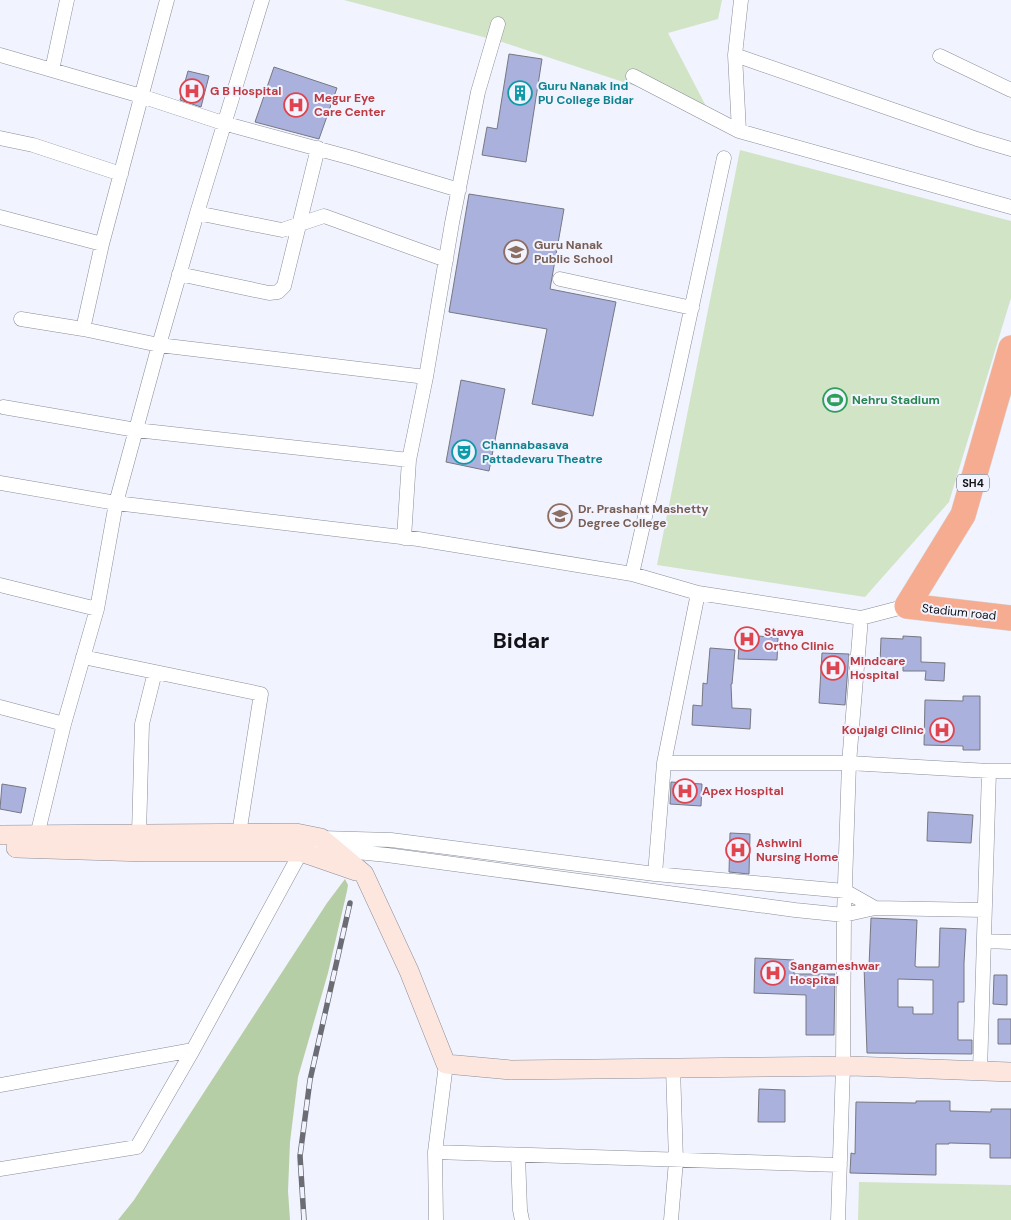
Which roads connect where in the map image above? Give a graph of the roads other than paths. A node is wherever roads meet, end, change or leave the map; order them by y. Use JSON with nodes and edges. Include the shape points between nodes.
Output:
{"nodes":[{"id":1,"x":68,"y":0,"type":"edge"},
{"id":2,"x":167,"y":0,"type":"edge"},
{"id":3,"x":262,"y":0,"type":"edge"},
{"id":4,"x":741,"y":0,"type":"edge"},
{"id":5,"x":498,"y":24,"type":"dead end"},
{"id":6,"x":0,"y":55,"type":"edge"},
{"id":7,"x":735,"y":55,"type":"junction"},
{"id":8,"x":940,"y":56,"type":"dead end"},
{"id":9,"x":52,"y":70,"type":"junction"},
{"id":10,"x":633,"y":76,"type":"dead end"},
{"id":11,"x":1011,"y":90,"type":"edge"},
{"id":12,"x":141,"y":96,"type":"junction"},
{"id":13,"x":223,"y":123,"type":"junction"},
{"id":14,"x":739,"y":131,"type":"junction"},
{"id":15,"x":0,"y":138,"type":"edge"},
{"id":16,"x":318,"y":148,"type":"junction"},
{"id":17,"x":1011,"y":149,"type":"edge"},
{"id":18,"x":724,"y":158,"type":"dead end"},
{"id":19,"x":121,"y":174,"type":"junction"},
{"id":20,"x":459,"y":190,"type":"junction"},
{"id":21,"x":1011,"y":207,"type":"edge"},
{"id":22,"x":197,"y":213,"type":"junction"},
{"id":23,"x":0,"y":218,"type":"edge"},
{"id":24,"x":298,"y":225,"type":"junction"},
{"id":25,"x":102,"y":244,"type":"junction"},
{"id":26,"x":446,"y":260,"type":"junction"},
{"id":27,"x":179,"y":274,"type":"junction"},
{"id":28,"x":560,"y":279,"type":"dead end"},
{"id":29,"x":692,"y":308,"type":"junction"},
{"id":30,"x":21,"y":319,"type":"dead end"},
{"id":31,"x":84,"y":330,"type":"junction"},
{"id":32,"x":159,"y":345,"type":"junction"},
{"id":33,"x":1011,"y":348,"type":"edge"},
{"id":34,"x":426,"y":377,"type":"junction"},
{"id":35,"x":3,"y":407,"type":"dead end"},
{"id":36,"x":136,"y":430,"type":"junction"},
{"id":37,"x":409,"y":460,"type":"junction"},
{"id":38,"x":0,"y":482,"type":"edge"},
{"id":39,"x":116,"y":503,"type":"junction"},
{"id":40,"x":404,"y":538,"type":"junction"},
{"id":41,"x":632,"y":574,"type":"junction"},
{"id":42,"x":0,"y":585,"type":"edge"},
{"id":43,"x":698,"y":594,"type":"junction"},
{"id":44,"x":907,"y":606,"type":"junction"},
{"id":45,"x":97,"y":609,"type":"junction"},
{"id":46,"x":860,"y":618,"type":"junction"},
{"id":47,"x":1011,"y":618,"type":"edge"},
{"id":48,"x":83,"y":657,"type":"junction"},
{"id":49,"x":155,"y":672,"type":"junction"},
{"id":50,"x":0,"y":707,"type":"edge"},
{"id":51,"x":64,"y":724,"type":"junction"},
{"id":52,"x":664,"y":763,"type":"junction"},
{"id":53,"x":849,"y":763,"type":"junction"},
{"id":54,"x":1011,"y":770,"type":"edge"},
{"id":55,"x":989,"y":771,"type":"junction"},
{"id":56,"x":139,"y":834,"type":"junction"},
{"id":57,"x":239,"y":834,"type":"junction"},
{"id":58,"x":0,"y":835,"type":"edge"},
{"id":59,"x":321,"y":838,"type":"junction"},
{"id":60,"x":36,"y":842,"type":"junction"},
{"id":61,"x":0,"y":848,"type":"edge"},
{"id":62,"x":301,"y":852,"type":"junction"},
{"id":63,"x":328,"y":855,"type":"junction"},
{"id":64,"x":655,"y":874,"type":"junction"},
{"id":65,"x":845,"y":891,"type":"junction"},
{"id":66,"x":875,"y":908,"type":"junction"},
{"id":67,"x":984,"y":910,"type":"junction"},
{"id":68,"x":844,"y":915,"type":"junction"},
{"id":69,"x":984,"y":941,"type":"junction"},
{"id":70,"x":1011,"y":942,"type":"edge"},
{"id":71,"x":193,"y":1050,"type":"junction"},
{"id":72,"x":446,"y":1064,"type":"junction"},
{"id":73,"x":844,"y":1066,"type":"junction"},
{"id":74,"x":673,"y":1068,"type":"junction"},
{"id":75,"x":980,"y":1071,"type":"junction"},
{"id":76,"x":1011,"y":1072,"type":"edge"},
{"id":77,"x":0,"y":1085,"type":"edge"},
{"id":78,"x":435,"y":1152,"type":"junction"},
{"id":79,"x":518,"y":1155,"type":"junction"},
{"id":80,"x":676,"y":1161,"type":"junction"},
{"id":81,"x":840,"y":1165,"type":"junction"},
{"id":82,"x":0,"y":1169,"type":"edge"},
{"id":83,"x":436,"y":1220,"type":"edge"},
{"id":84,"x":522,"y":1220,"type":"edge"},
{"id":85,"x":671,"y":1220,"type":"edge"},
{"id":86,"x":838,"y":1220,"type":"edge"}],
"edges":[{"from":1,"to":9,"type":"street"},
{"from":2,"to":12,"type":"street"},
{"from":3,"to":13,"type":"street"},
{"from":4,"to":7,"type":"street"},
{"from":5,"to":20,"type":"street","via":[[478,92]]},
{"from":6,"to":9,"type":"street"},
{"from":7,"to":14,"type":"street"},
{"from":7,"to":17,"type":"street"},
{"from":8,"to":11,"type":"street"},
{"from":9,"to":12,"type":"street"},
{"from":10,"to":14,"type":"street"},
{"from":12,"to":13,"type":"street"},
{"from":12,"to":19,"type":"street"},
{"from":13,"to":16,"type":"street"},
{"from":13,"to":22,"type":"street"},
{"from":14,"to":21,"type":"street"},
{"from":15,"to":19,"type":"street"},
{"from":16,"to":20,"type":"street"},
{"from":16,"to":24,"type":"street"},
{"from":18,"to":29,"type":"street"},
{"from":19,"to":25,"type":"street"},
{"from":20,"to":26,"type":"street"},
{"from":22,"to":24,"type":"street","via":[[282,230]]},
{"from":22,"to":27,"type":"street"},
{"from":23,"to":25,"type":"street"},
{"from":24,"to":26,"type":"street","via":[[324,216]]},
{"from":24,"to":27,"type":"street","via":[[284,286],[278,292],[269,293]]},
{"from":25,"to":31,"type":"street"},
{"from":26,"to":34,"type":"street"},
{"from":27,"to":32,"type":"street"},
{"from":28,"to":29,"type":"street"},
{"from":29,"to":41,"type":"street"},
{"from":30,"to":31,"type":"street"},
{"from":31,"to":32,"type":"street"},
{"from":32,"to":34,"type":"street"},
{"from":32,"to":36,"type":"street"},
{"from":33,"to":44,"type":"highway","number":"SH4","via":[[963,515]]},
{"from":34,"to":37,"type":"street"},
{"from":35,"to":36,"type":"street"},
{"from":36,"to":37,"type":"street"},
{"from":36,"to":39,"type":"street"},
{"from":37,"to":40,"type":"street"},
{"from":38,"to":39,"type":"street"},
{"from":39,"to":40,"type":"street"},
{"from":39,"to":45,"type":"street"},
{"from":40,"to":41,"type":"street"},
{"from":41,"to":43,"type":"street"},
{"from":42,"to":45,"type":"street"},
{"from":43,"to":46,"type":"street"},
{"from":43,"to":52,"type":"street"},
{"from":44,"to":46,"type":"street"},
{"from":44,"to":47,"type":"highway","name":"Stadium road"},
{"from":45,"to":48,"type":"street"},
{"from":46,"to":53,"type":"street"},
{"from":48,"to":49,"type":"street"},
{"from":48,"to":51,"type":"street"},
{"from":49,"to":56,"type":"street","via":[[142,724]]},
{"from":49,"to":57,"type":"street","via":[[261,694]]},
{"from":50,"to":51,"type":"street"},
{"from":51,"to":60,"type":"street"},
{"from":52,"to":53,"type":"street"},
{"from":52,"to":64,"type":"street"},
{"from":53,"to":55,"type":"street"},
{"from":53,"to":65,"type":"street"},
{"from":54,"to":55,"type":"street"},
{"from":55,"to":67,"type":"street"},
{"from":56,"to":57,"type":"main road"},
{"from":56,"to":60,"type":"main road"},
{"from":57,"to":59,"type":"main road","via":[[296,833]]},
{"from":58,"to":60,"type":"main road"},
{"from":59,"to":62,"type":"street"},
{"from":59,"to":63,"type":"main road"},
{"from":59,"to":64,"type":"street","via":[[391,840]]},
{"from":60,"to":61,"type":"main road"},
{"from":60,"to":62,"type":"main road","via":[[145,852]]},
{"from":62,"to":63,"type":"main road"},
{"from":62,"to":71,"type":"street"},
{"from":63,"to":68,"type":"street","via":[[397,856]]},
{"from":63,"to":72,"type":"main road","via":[[364,874],[409,971]]},
{"from":64,"to":65,"type":"street"},
{"from":65,"to":66,"type":"street"},
{"from":65,"to":68,"type":"street"},
{"from":66,"to":67,"type":"street"},
{"from":66,"to":68,"type":"street"},
{"from":67,"to":69,"type":"street"},
{"from":68,"to":73,"type":"street"},
{"from":69,"to":70,"type":"street"},
{"from":69,"to":75,"type":"street"},
{"from":71,"to":77,"type":"street"},
{"from":71,"to":82,"type":"street","via":[[137,1148]]},
{"from":72,"to":74,"type":"main road","via":[[511,1070]]},
{"from":72,"to":78,"type":"street"},
{"from":73,"to":74,"type":"main road"},
{"from":73,"to":75,"type":"main road"},
{"from":73,"to":81,"type":"street"},
{"from":74,"to":80,"type":"street"},
{"from":75,"to":76,"type":"main road"},
{"from":78,"to":79,"type":"street"},
{"from":78,"to":83,"type":"street"},
{"from":79,"to":80,"type":"street"},
{"from":79,"to":84,"type":"street"},
{"from":80,"to":81,"type":"street"},
{"from":80,"to":85,"type":"street"},
{"from":81,"to":86,"type":"street"}]}
